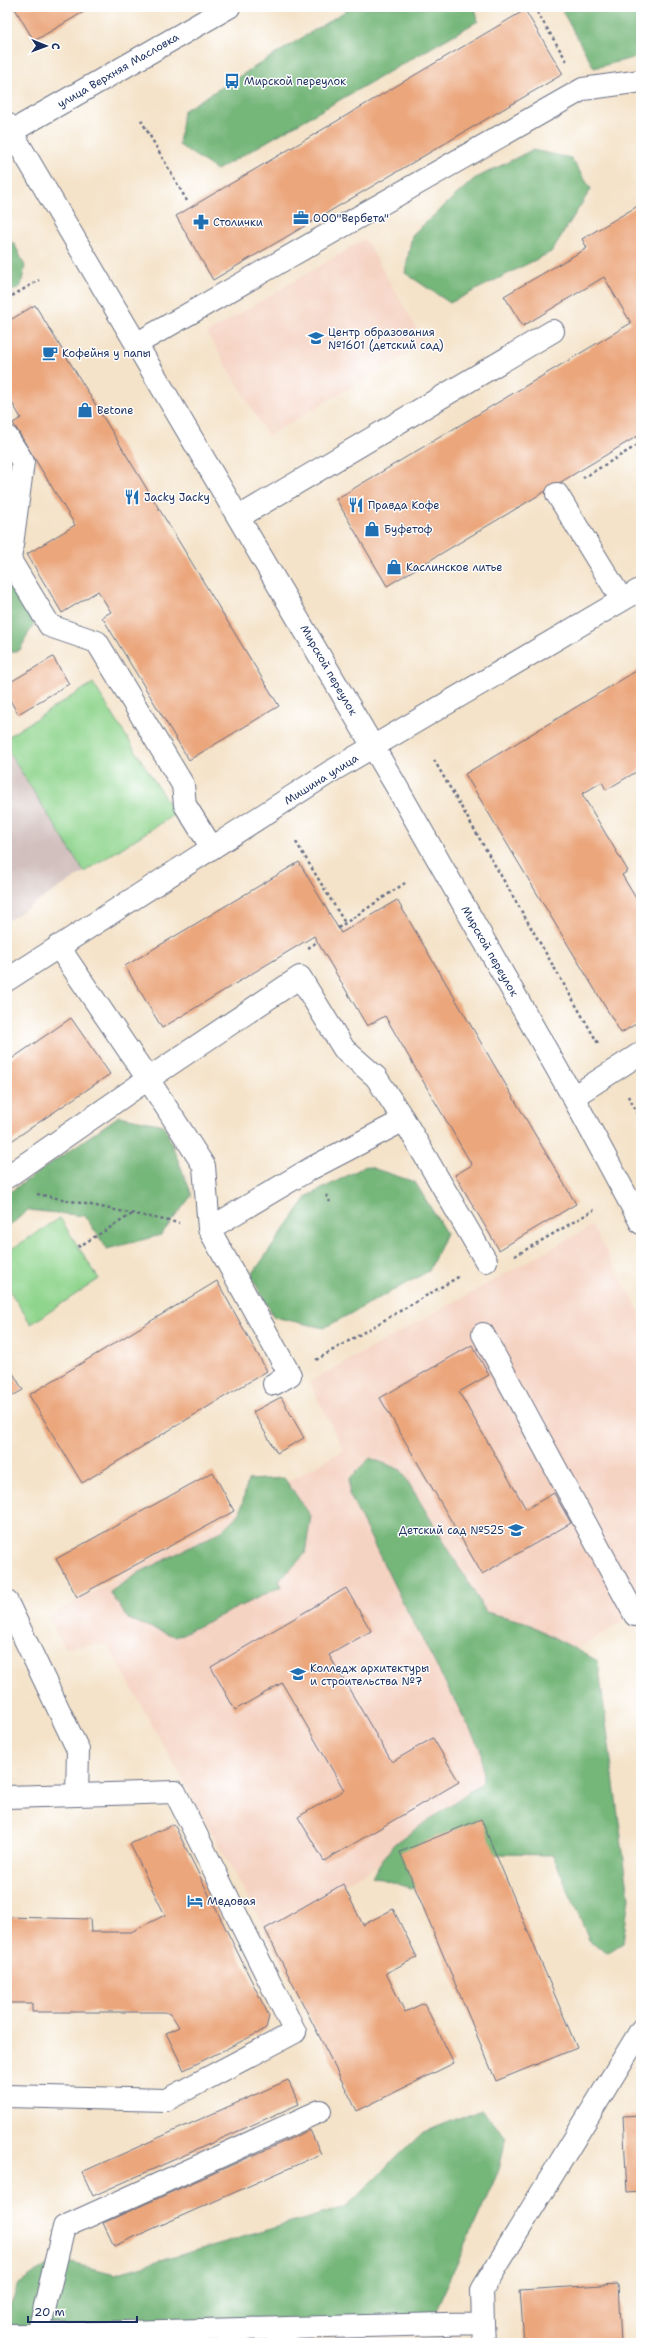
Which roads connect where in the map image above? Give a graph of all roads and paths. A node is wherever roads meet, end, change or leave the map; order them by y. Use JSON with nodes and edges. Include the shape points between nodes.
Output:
{"nodes":[{"id":1,"x":229,"y":7,"type":"edge"},
{"id":2,"x":534,"y":7,"type":"edge"},
{"id":3,"x":641,"y":81,"type":"edge"},
{"id":4,"x":583,"y":89,"type":"junction"},
{"id":5,"x":141,"y":120,"type":"dead end"},
{"id":6,"x":8,"y":130,"type":"edge"},
{"id":7,"x":187,"y":201,"type":"dead end"},
{"id":8,"x":39,"y":280,"type":"dead end"},
{"id":9,"x":7,"y":299,"type":"edge"},
{"id":10,"x":553,"y":331,"type":"dead end"},
{"id":11,"x":136,"y":344,"type":"junction"},
{"id":12,"x":7,"y":437,"type":"edge"},
{"id":13,"x":641,"y":443,"type":"edge"},
{"id":14,"x":557,"y":494,"type":"joint"},
{"id":15,"x":239,"y":517,"type":"junction"},
{"id":16,"x":641,"y":589,"type":"edge"},
{"id":17,"x":622,"y":600,"type":"junction"},
{"id":18,"x":373,"y":746,"type":"junction"},
{"id":19,"x":434,"y":760,"type":"dead end"},
{"id":20,"x":296,"y":842,"type":"dead end"},
{"id":21,"x":212,"y":848,"type":"junction"},
{"id":22,"x":405,"y":883,"type":"dead end"},
{"id":23,"x":345,"y":924,"type":"junction"},
{"id":24,"x":338,"y":928,"type":"dead end"},
{"id":25,"x":58,"y":946,"type":"junction"},
{"id":26,"x":7,"y":980,"type":"edge"},
{"id":27,"x":641,"y":1053,"type":"edge"},
{"id":28,"x":614,"y":1072,"type":"junction"},
{"id":29,"x":148,"y":1079,"type":"junction"},
{"id":30,"x":573,"y":1097,"type":"junction"},
{"id":31,"x":641,"y":1118,"type":"edge"},
{"id":32,"x":404,"y":1120,"type":"junction"},
{"id":33,"x":7,"y":1177,"type":"edge"},
{"id":34,"x":29,"y":1192,"type":"dead end"},
{"id":35,"x":594,"y":1210,"type":"dead end"},
{"id":36,"x":134,"y":1213,"type":"junction"},
{"id":37,"x":641,"y":1223,"type":"edge"},
{"id":38,"x":209,"y":1229,"type":"junction"},
{"id":39,"x":78,"y":1246,"type":"dead end"},
{"id":40,"x":486,"y":1262,"type":"junction"},
{"id":41,"x":483,"y":1334,"type":"dead end"},
{"id":42,"x":282,"y":1380,"type":"joint"},
{"id":43,"x":7,"y":1602,"type":"edge"},
{"id":44,"x":635,"y":1615,"type":"dead end"},
{"id":45,"x":77,"y":1795,"type":"junction"},
{"id":46,"x":7,"y":1797,"type":"edge"},
{"id":47,"x":641,"y":2030,"type":"edge"},
{"id":48,"x":7,"y":2096,"type":"edge"},
{"id":49,"x":320,"y":2110,"type":"dead end"},
{"id":50,"x":484,"y":2333,"type":"edge"},
{"id":51,"x":7,"y":2335,"type":"edge"},
{"id":52,"x":38,"y":2335,"type":"junction"}],
"edges":[{"from":1,"to":6,"type":"street","name":"улица Верхняя Масловка"},
{"from":2,"to":4,"type":"path"},
{"from":3,"to":4,"type":"street"},
{"from":4,"to":11,"type":"street"},
{"from":5,"to":7,"type":"path"},
{"from":6,"to":11,"type":"street","name":"Мирской переулок"},
{"from":8,"to":9,"type":"path"},
{"from":10,"to":15,"type":"street"},
{"from":11,"to":15,"type":"street","name":"Мирской переулок"},
{"from":12,"to":21,"type":"street","via":[[22,462],[10,560],[50,626],[97,642],[183,785],[185,805]]},
{"from":13,"to":14,"type":"path"},
{"from":14,"to":17,"type":"street"},
{"from":15,"to":18,"type":"street","name":"Мирской переулок"},
{"from":16,"to":17,"type":"street","name":"Мишина улица"},
{"from":17,"to":18,"type":"street","name":"Мишина улица"},
{"from":18,"to":21,"type":"street","name":"Мишина улица"},
{"from":18,"to":30,"type":"street","name":"Мирской переулок"},
{"from":19,"to":28,"type":"path"},
{"from":20,"to":23,"type":"path"},
{"from":21,"to":25,"type":"street","name":"Мишина улица"},
{"from":22,"to":23,"type":"path"},
{"from":23,"to":24,"type":"path"},
{"from":25,"to":26,"type":"street","name":"Мишина улица"},
{"from":25,"to":29,"type":"street"},
{"from":27,"to":28,"type":"street"},
{"from":28,"to":30,"type":"street"},
{"from":28,"to":31,"type":"path"},
{"from":29,"to":32,"type":"street","via":[[300,977],[344,1050],[376,1077]]},
{"from":29,"to":33,"type":"street"},
{"from":29,"to":38,"type":"street","via":[[204,1166]]},
{"from":30,"to":37,"type":"street","name":"Мирской переулок"},
{"from":32,"to":38,"type":"street","via":[[310,1170]]},
{"from":32,"to":40,"type":"street"},
{"from":34,"to":36,"type":"path"},
{"from":35,"to":40,"type":"path","via":[[515,1256]]},
{"from":36,"to":38,"type":"path"},
{"from":36,"to":39,"type":"path"},
{"from":38,"to":42,"type":"street"},
{"from":40,"to":42,"type":"path"},
{"from":41,"to":44,"type":"street"},
{"from":43,"to":45,"type":"street","via":[[78,1750]]},
{"from":45,"to":46,"type":"street"},
{"from":45,"to":48,"type":"street","via":[[175,1792],[295,2032],[166,2100]]},
{"from":47,"to":50,"type":"street","via":[[482,2290]]},
{"from":49,"to":52,"type":"street","via":[[64,2227]]},
{"from":50,"to":52,"type":"street"},
{"from":51,"to":52,"type":"street"}]}
